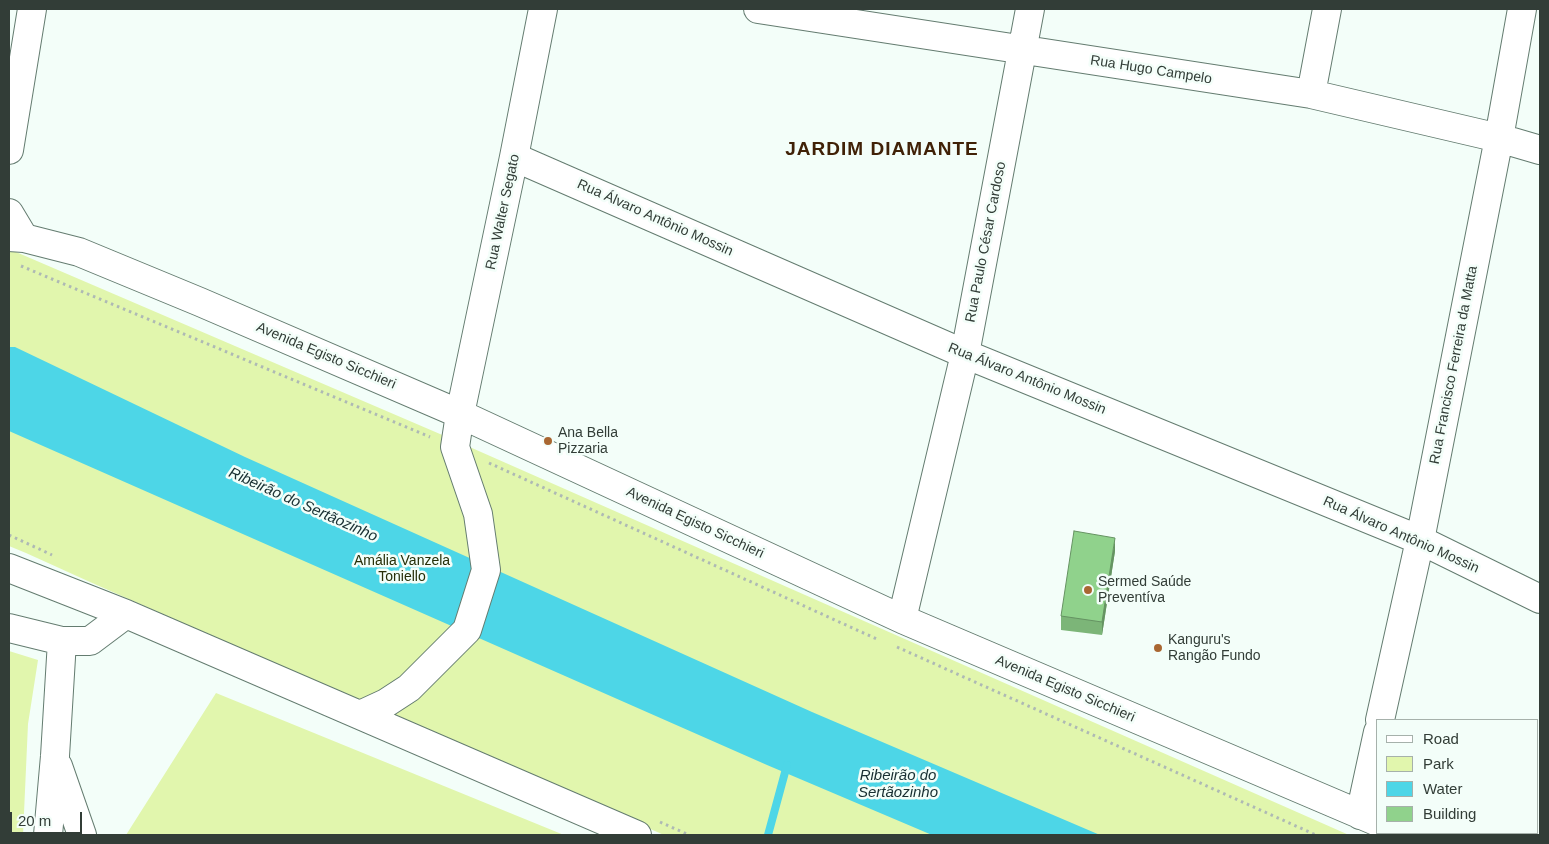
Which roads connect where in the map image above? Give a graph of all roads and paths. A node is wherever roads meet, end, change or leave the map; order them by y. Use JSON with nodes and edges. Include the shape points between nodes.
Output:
{"nodes":[{"id":1,"x":32,"y":9,"type":"edge"},
{"id":2,"x":543,"y":9,"type":"edge"},
{"id":3,"x":758,"y":9,"type":"edge"},
{"id":4,"x":1030,"y":9,"type":"edge"},
{"id":5,"x":1327,"y":9,"type":"edge"},
{"id":6,"x":1522,"y":9,"type":"edge"},
{"id":7,"x":1022,"y":50,"type":"junction"},
{"id":8,"x":1311,"y":94,"type":"junction"},
{"id":9,"x":1498,"y":138,"type":"junction"},
{"id":10,"x":9,"y":150,"type":"edge"},
{"id":11,"x":1540,"y":150,"type":"edge"},
{"id":12,"x":514,"y":157,"type":"junction"},
{"id":13,"x":9,"y":213,"type":"edge"},
{"id":14,"x":16,"y":238,"type":"edge"},
{"id":15,"x":16,"y":264,"type":"dead end"},
{"id":16,"x":966,"y":354,"type":"junction"},
{"id":17,"x":460,"y":414,"type":"junction"},
{"id":18,"x":454,"y":448,"type":"junction"},
{"id":19,"x":1420,"y":540,"type":"junction"},
{"id":20,"x":9,"y":568,"type":"edge"},
{"id":21,"x":1540,"y":599,"type":"edge"},
{"id":22,"x":126,"y":614,"type":"junction"},
{"id":23,"x":902,"y":619,"type":"junction"},
{"id":24,"x":9,"y":628,"type":"edge"},
{"id":25,"x":879,"y":640,"type":"dead end"},
{"id":26,"x":62,"y":641,"type":"junction"},
{"id":27,"x":888,"y":644,"type":"dead end"},
{"id":28,"x":360,"y":715,"type":"junction"},
{"id":29,"x":1380,"y":719,"type":"edge"},
{"id":30,"x":1376,"y":751,"type":"edge"},
{"id":31,"x":55,"y":756,"type":"junction"},
{"id":32,"x":1369,"y":818,"type":"edge"},
{"id":33,"x":48,"y":835,"type":"edge"},
{"id":34,"x":82,"y":835,"type":"edge"},
{"id":35,"x":637,"y":835,"type":"edge"},
{"id":36,"x":1316,"y":835,"type":"edge"}],
"edges":[{"from":1,"to":10,"type":"street"},
{"from":2,"to":12,"type":"street","name":"Rua Walter Segato"},
{"from":3,"to":7,"type":"street","name":"Rua Hugo Campelo"},
{"from":4,"to":7,"type":"street","name":"Rua Paulo César Cardoso"},
{"from":5,"to":8,"type":"street"},
{"from":6,"to":9,"type":"street","name":"Rua Francisco Ferreira da Matta"},
{"from":7,"to":8,"type":"street","name":"Rua Hugo Campelo"},
{"from":7,"to":16,"type":"street","name":"Rua Paulo César Cardoso"},
{"from":8,"to":9,"type":"street","name":"Rua Hugo Campelo"},
{"from":9,"to":11,"type":"street","name":"Rua Hugo Campelo"},
{"from":9,"to":19,"type":"street","name":"Rua Francisco Ferreira da Matta"},
{"from":12,"to":16,"type":"street","name":"Rua Álvaro Antônio Mossin"},
{"from":12,"to":17,"type":"street","name":"Rua Walter Segato"},
{"from":13,"to":14,"type":"street"},
{"from":14,"to":17,"type":"street","name":"Avenida Egisto Sicchieri","via":[[79,252]]},
{"from":15,"to":18,"type":"path"},
{"from":16,"to":19,"type":"street","name":"Rua Álvaro Antônio Mossin"},
{"from":16,"to":23,"type":"street","name":"Rua Paulo César Cardoso"},
{"from":17,"to":18,"type":"street","name":"Rua Walter Segato"},
{"from":17,"to":23,"type":"street","name":"Avenida Egisto Sicchieri"},
{"from":18,"to":25,"type":"path"},
{"from":18,"to":28,"type":"street","via":[[478,514],[486,570],[467,630],[409,688]]},
{"from":19,"to":21,"type":"street","name":"Rua Álvaro Antônio Mossin"},
{"from":19,"to":29,"type":"street","name":"Rua Francisco Ferreira da Matta"},
{"from":20,"to":22,"type":"street"},
{"from":22,"to":26,"type":"street","via":[[90,641]]},
{"from":22,"to":28,"type":"street"},
{"from":23,"to":32,"type":"street","name":"Avenida Egisto Sicchieri"},
{"from":24,"to":26,"type":"street"},
{"from":26,"to":31,"type":"street"},
{"from":27,"to":36,"type":"path"},
{"from":28,"to":35,"type":"street"},
{"from":30,"to":32,"type":"street"},
{"from":31,"to":33,"type":"street"},
{"from":31,"to":34,"type":"street"}]}
